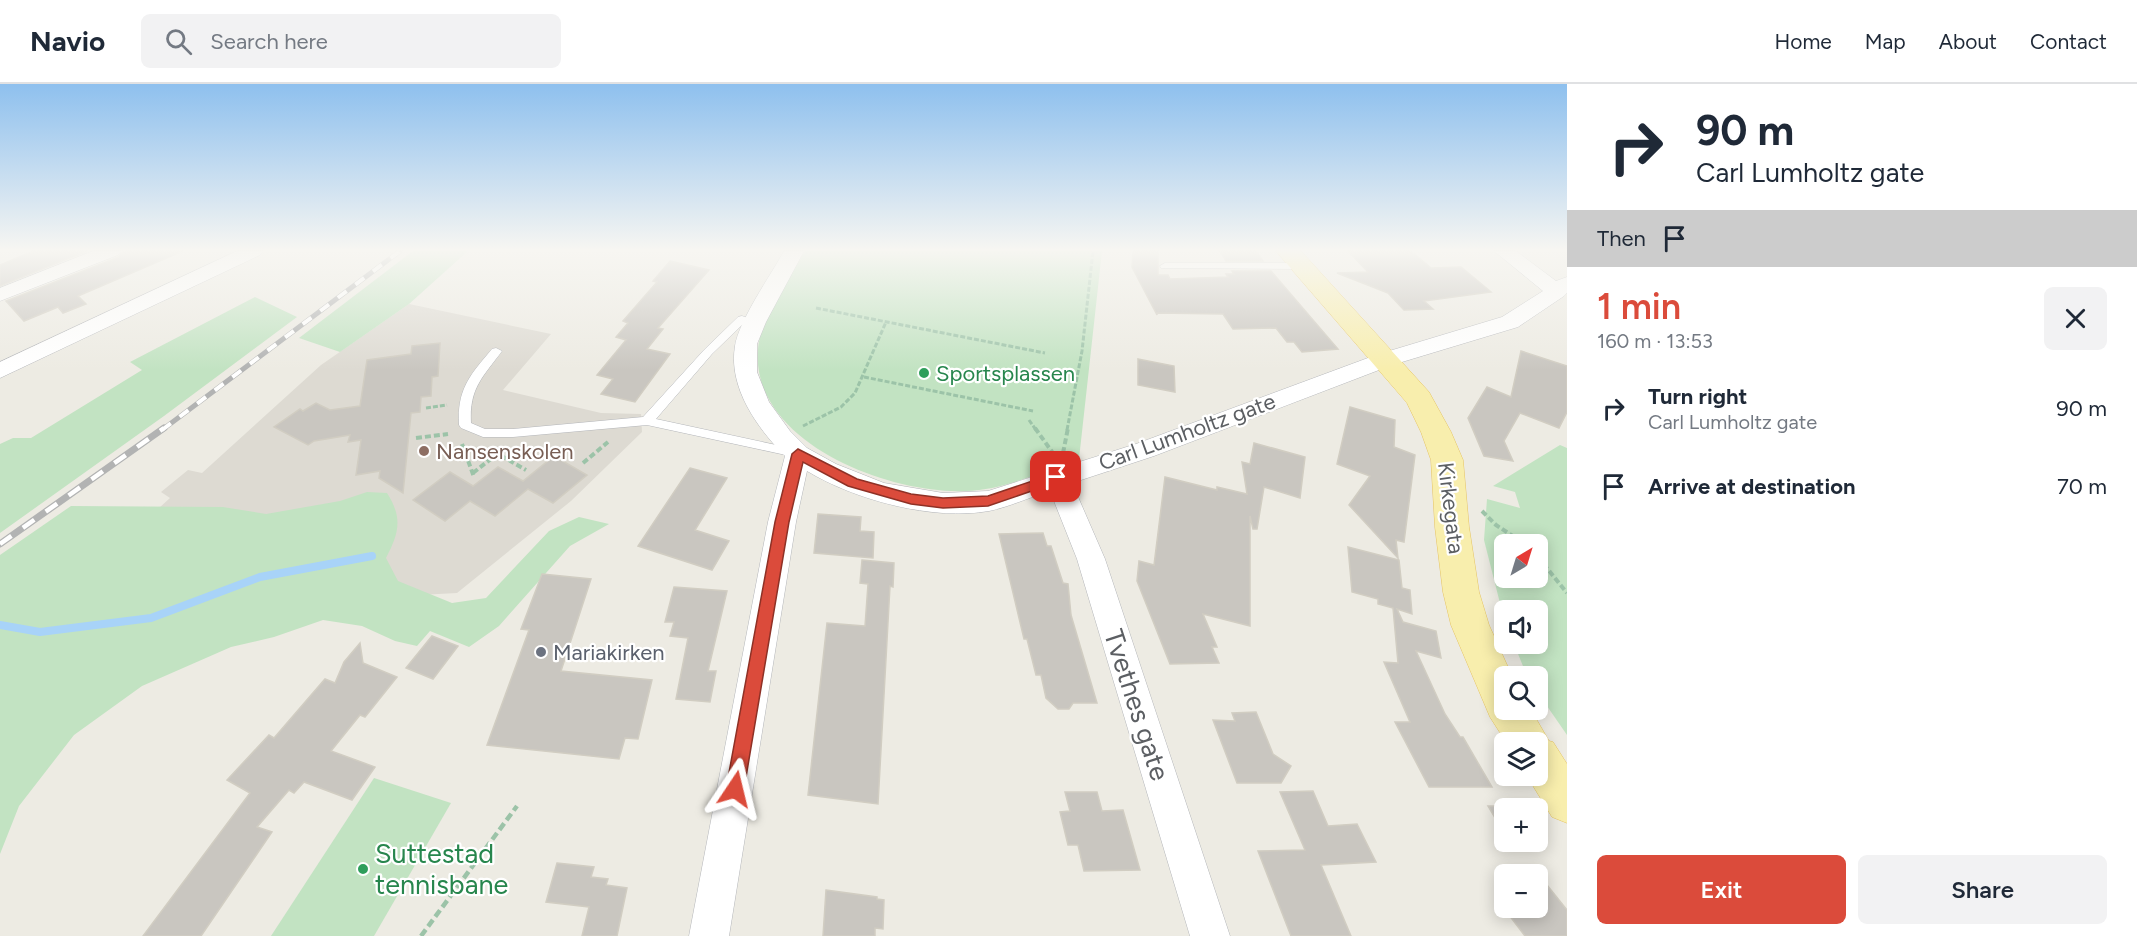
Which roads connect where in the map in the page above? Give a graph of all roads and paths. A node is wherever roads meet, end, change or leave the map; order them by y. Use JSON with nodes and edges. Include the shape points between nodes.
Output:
{"nodes":[{"id":1,"x":169,"y":291,"type":"edge"},
{"id":2,"x":772,"y":291,"type":"edge"},
{"id":3,"x":1089,"y":291,"type":"edge"},
{"id":4,"x":1323,"y":291,"type":"edge"},
{"id":5,"x":1557,"y":291,"type":"edge"},
{"id":6,"x":816,"y":308,"type":"dead end"},
{"id":7,"x":755,"y":322,"type":"junction"},
{"id":8,"x":886,"y":322,"type":"junction"},
{"id":9,"x":496,"y":351,"type":"dead end"},
{"id":10,"x":1046,"y":352,"type":"dead end"},
{"id":11,"x":1384,"y":360,"type":"junction"},
{"id":12,"x":0,"y":371,"type":"edge"},
{"id":13,"x":864,"y":377,"type":"junction"},
{"id":14,"x":1033,"y":411,"type":"dead end"},
{"id":15,"x":1029,"y":420,"type":"dead end"},
{"id":16,"x":647,"y":421,"type":"junction"},
{"id":17,"x":448,"y":435,"type":"dead end"},
{"id":18,"x":466,"y":436,"type":"dead end"},
{"id":19,"x":416,"y":438,"type":"dead end"},
{"id":20,"x":790,"y":446,"type":"junction"},
{"id":21,"x":497,"y":454,"type":"dead end"},
{"id":22,"x":1058,"y":471,"type":"junction"},
{"id":23,"x":1548,"y":569,"type":"edge"},
{"id":24,"x":1567,"y":593,"type":"edge"},
{"id":25,"x":1494,"y":681,"type":"edge"},
{"id":26,"x":1548,"y":772,"type":"edge"},
{"id":27,"x":1567,"y":801,"type":"edge"},
{"id":28,"x":517,"y":806,"type":"dead end"},
{"id":29,"x":422,"y":936,"type":"edge"},
{"id":30,"x":709,"y":936,"type":"edge"},
{"id":31,"x":1210,"y":936,"type":"edge"}],
"edges":[{"from":1,"to":12,"type":"street"},
{"from":2,"to":7,"type":"street"},
{"from":3,"to":22,"type":"path","via":[[1082,351]]},
{"from":4,"to":11,"type":"main road","name":"Kirkegata"},
{"from":5,"to":11,"type":"street","name":"Carl Lumholtz gate","via":[[1510,322]]},
{"from":6,"to":8,"type":"path"},
{"from":7,"to":16,"type":"lane","via":[[742,319]]},
{"from":7,"to":20,"type":"street","via":[[746,344],[745,372],[758,404]]},
{"from":8,"to":10,"type":"path"},
{"from":8,"to":13,"type":"path"},
{"from":9,"to":16,"type":"lane","via":[[471,382],[463,402],[465,425],[483,433],[513,433]]},
{"from":11,"to":22,"type":"street","name":"Carl Lumholtz gate","via":[[1145,450]]},
{"from":11,"to":25,"type":"main road","name":"Kirkegata","via":[[1425,408],[1447,460],[1461,592]]},
{"from":13,"to":14,"type":"path"},
{"from":13,"to":20,"type":"path","via":[[841,407]]},
{"from":15,"to":22,"type":"path","via":[[1049,444]]},
{"from":16,"to":20,"type":"lane"},
{"from":17,"to":19,"type":"path"},
{"from":18,"to":21,"type":"path","via":[[462,444],[473,475]]},
{"from":20,"to":22,"type":"street","name":"Carl Lumholtz gate","via":[[853,483],[911,499],[943,503],[988,501]]},
{"from":20,"to":30,"type":"street","via":[[782,522]]},
{"from":22,"to":31,"type":"street","name":"Tvethes gate","via":[[1091,559]]},
{"from":23,"to":24,"type":"path"},
{"from":26,"to":27,"type":"main road"},
{"from":28,"to":29,"type":"path"}]}
